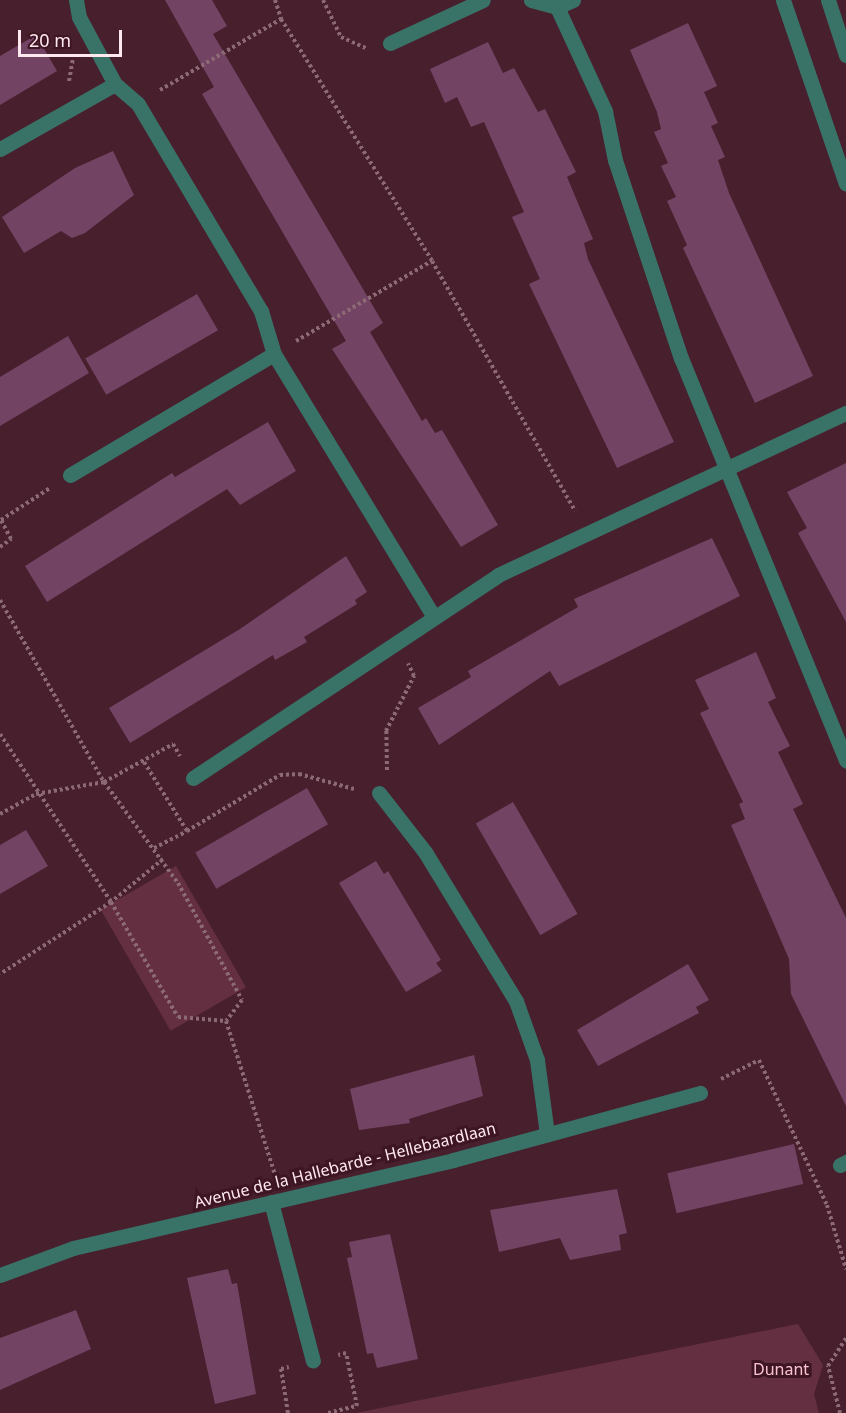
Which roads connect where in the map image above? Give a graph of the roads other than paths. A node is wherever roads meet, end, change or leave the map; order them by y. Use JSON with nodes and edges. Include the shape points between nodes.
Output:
{"nodes":[{"id":1,"x":76,"y":0,"type":"edge"},
{"id":2,"x":483,"y":0,"type":"edge"},
{"id":3,"x":531,"y":0,"type":"edge"},
{"id":4,"x":573,"y":0,"type":"edge"},
{"id":5,"x":783,"y":0,"type":"edge"},
{"id":6,"x":828,"y":0,"type":"edge"},
{"id":7,"x":557,"y":7,"type":"junction"},
{"id":8,"x":390,"y":43,"type":"road end"},
{"id":9,"x":846,"y":55,"type":"edge"},
{"id":10,"x":115,"y":84,"type":"junction"},
{"id":11,"x":0,"y":149,"type":"edge"},
{"id":12,"x":846,"y":184,"type":"edge"},
{"id":13,"x":274,"y":354,"type":"junction"},
{"id":14,"x":846,"y":413,"type":"edge"},
{"id":15,"x":730,"y":468,"type":"junction"},
{"id":16,"x":70,"y":475,"type":"road end"},
{"id":17,"x":433,"y":615,"type":"junction"},
{"id":18,"x":846,"y":760,"type":"edge"},
{"id":19,"x":193,"y":778,"type":"road end"},
{"id":20,"x":379,"y":793,"type":"road end"},
{"id":21,"x":700,"y":1093,"type":"road end"},
{"id":22,"x":548,"y":1134,"type":"junction"},
{"id":23,"x":277,"y":1200,"type":"junction"},
{"id":24,"x":0,"y":1275,"type":"edge"},
{"id":25,"x":313,"y":1361,"type":"dead end"}],
"edges":[{"from":1,"to":10,"type":"street","via":[[79,17]]},
{"from":2,"to":8,"type":"street"},
{"from":3,"to":7,"type":"street"},
{"from":4,"to":7,"type":"street"},
{"from":5,"to":12,"type":"street"},
{"from":6,"to":9,"type":"street"},
{"from":7,"to":15,"type":"street","via":[[605,111],[615,160],[650,270]]},
{"from":10,"to":11,"type":"street"},
{"from":10,"to":13,"type":"street","via":[[138,104],[261,311]]},
{"from":13,"to":16,"type":"street"},
{"from":13,"to":17,"type":"street"},
{"from":14,"to":15,"type":"street"},
{"from":15,"to":17,"type":"street","via":[[498,575]]},
{"from":15,"to":18,"type":"street"},
{"from":17,"to":19,"type":"street","via":[[399,643]]},
{"from":20,"to":22,"type":"street","via":[[425,852],[516,1001],[537,1060]]},
{"from":21,"to":22,"type":"street","name":"Avenue de la Hallebarde - Hellebaardlaan"},
{"from":22,"to":23,"type":"street","name":"Avenue de la Hallebarde - Hellebaardlaan"},
{"from":23,"to":24,"type":"street","name":"Avenue de la Hallebarde - Hellebaardlaan","via":[[73,1248]]},
{"from":23,"to":25,"type":"street"}]}
